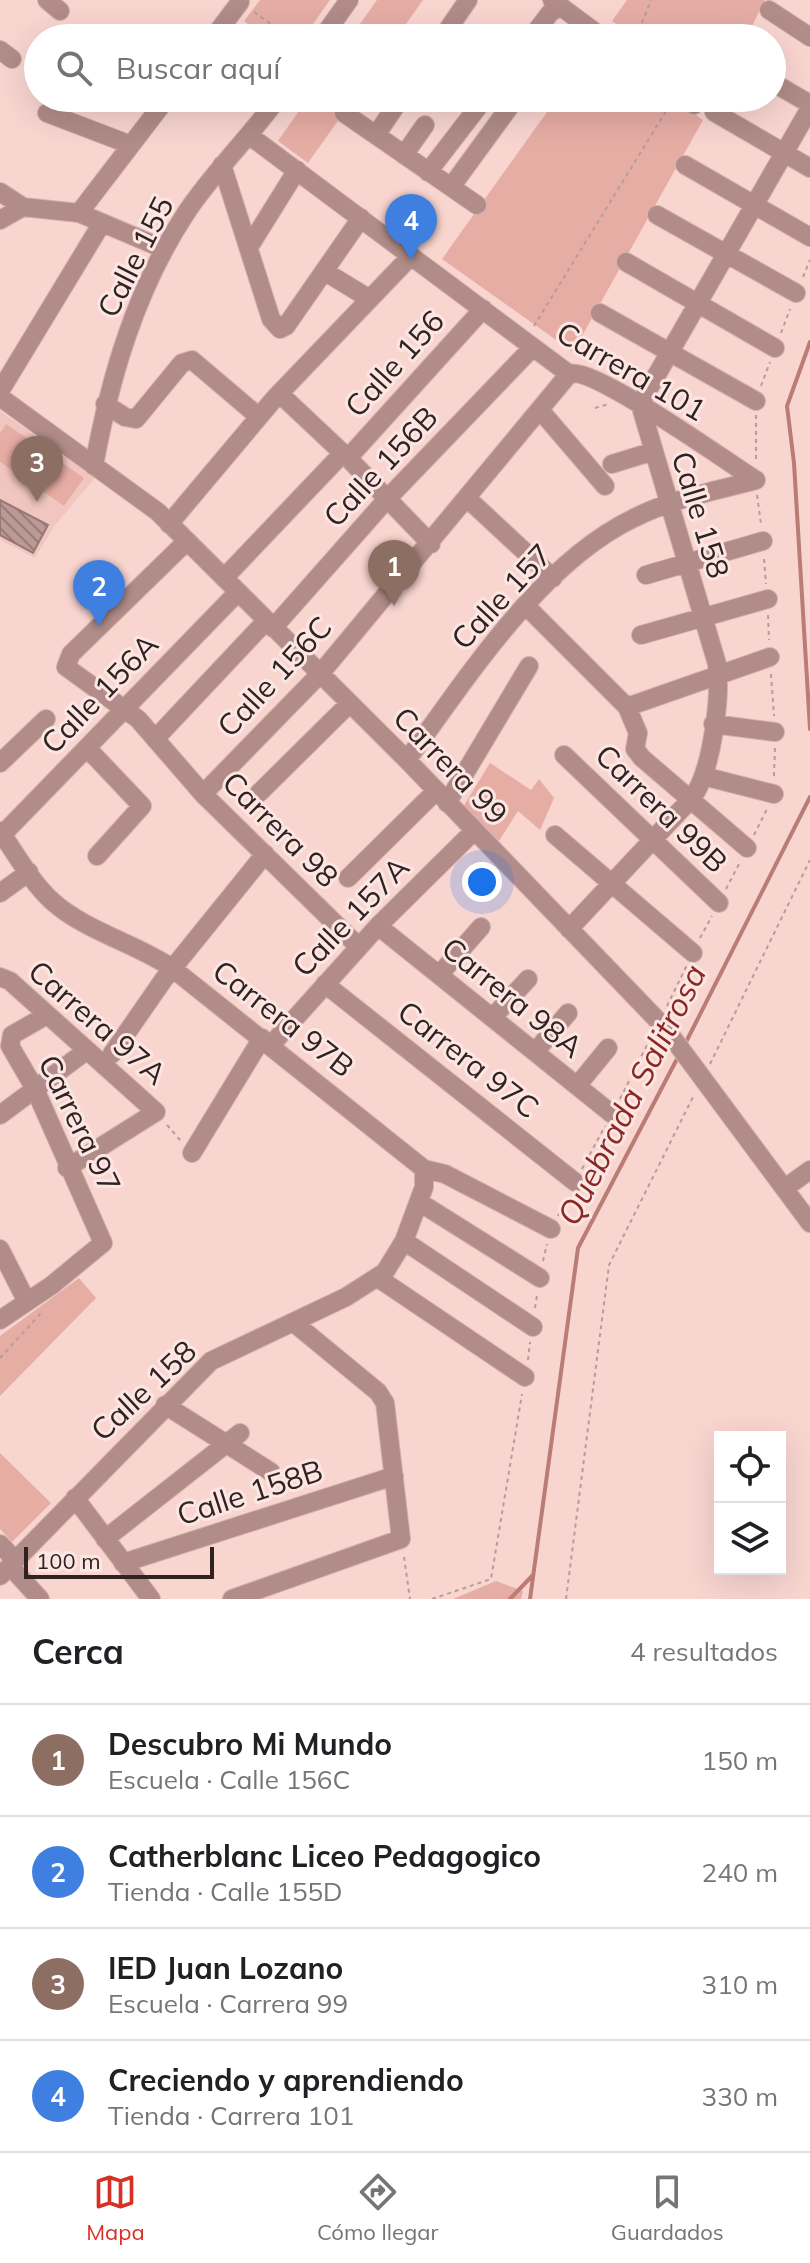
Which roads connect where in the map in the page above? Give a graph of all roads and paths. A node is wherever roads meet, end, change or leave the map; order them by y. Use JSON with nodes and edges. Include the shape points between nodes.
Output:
{"nodes":[{"id":1,"x":349,"y":0,"type":"edge"},
{"id":2,"x":468,"y":0,"type":"edge"},
{"id":3,"x":651,"y":0,"type":"edge"},
{"id":4,"x":240,"y":2,"type":"joint"},
{"id":5,"x":556,"y":2,"type":"edge"},
{"id":6,"x":769,"y":10,"type":"dead end"},
{"id":7,"x":224,"y":24,"type":"edge"},
{"id":8,"x":271,"y":24,"type":"edge"},
{"id":9,"x":332,"y":24,"type":"edge"},
{"id":10,"x":452,"y":24,"type":"edge"},
{"id":11,"x":542,"y":24,"type":"edge"},
{"id":12,"x":585,"y":24,"type":"edge"},
{"id":13,"x":642,"y":24,"type":"edge"},
{"id":14,"x":810,"y":37,"type":"edge"},
{"id":15,"x":786,"y":91,"type":"edge"},
{"id":16,"x":810,"y":106,"type":"edge"},
{"id":17,"x":156,"y":112,"type":"edge"},
{"id":18,"x":268,"y":112,"type":"edge"},
{"id":19,"x":392,"y":112,"type":"edge"},
{"id":20,"x":474,"y":112,"type":"edge"},
{"id":21,"x":506,"y":112,"type":"edge"},
{"id":22,"x":666,"y":112,"type":"edge"},
{"id":23,"x":714,"y":112,"type":"dead end"},
{"id":24,"x":47,"y":113,"type":"dead end"},
{"id":25,"x":344,"y":113,"type":"dead end"},
{"id":26,"x":425,"y":125,"type":"dead end"},
{"id":27,"x":376,"y":135,"type":"junction"},
{"id":28,"x":250,"y":136,"type":"junction"},
{"id":29,"x":131,"y":145,"type":"junction"},
{"id":30,"x":784,"y":153,"type":"junction"},
{"id":31,"x":404,"y":155,"type":"junction"},
{"id":32,"x":222,"y":165,"type":"junction"},
{"id":33,"x":685,"y":165,"type":"dead end"},
{"id":34,"x":810,"y":168,"type":"edge"},
{"id":35,"x":297,"y":170,"type":"junction"},
{"id":36,"x":428,"y":172,"type":"junction"},
{"id":37,"x":451,"y":187,"type":"junction"},
{"id":38,"x":0,"y":192,"type":"edge"},
{"id":39,"x":477,"y":205,"type":"dead end"},
{"id":40,"x":754,"y":205,"type":"junction"},
{"id":41,"x":23,"y":207,"type":"junction"},
{"id":42,"x":79,"y":213,"type":"junction"},
{"id":43,"x":657,"y":215,"type":"dead end"},
{"id":44,"x":361,"y":218,"type":"junction"},
{"id":45,"x":0,"y":220,"type":"edge"},
{"id":46,"x":102,"y":223,"type":"junction"},
{"id":47,"x":810,"y":237,"type":"edge"},
{"id":48,"x":249,"y":247,"type":"junction"},
{"id":49,"x":164,"y":249,"type":"junction"},
{"id":50,"x":727,"y":253,"type":"junction"},
{"id":51,"x":411,"y":256,"type":"junction"},
{"id":52,"x":810,"y":260,"type":"edge"},
{"id":53,"x":626,"y":262,"type":"dead end"},
{"id":54,"x":324,"y":271,"type":"junction"},
{"id":55,"x":796,"y":293,"type":"junction"},
{"id":56,"x":368,"y":298,"type":"junction"},
{"id":57,"x":698,"y":302,"type":"junction"},
{"id":58,"x":483,"y":309,"type":"junction"},
{"id":59,"x":600,"y":313,"type":"dead end"},
{"id":60,"x":529,"y":344,"type":"junction"},
{"id":61,"x":775,"y":348,"type":"junction"},
{"id":62,"x":669,"y":353,"type":"junction"},
{"id":63,"x":569,"y":374,"type":"junction"},
{"id":64,"x":0,"y":391,"type":"edge"},
{"id":65,"x":280,"y":394,"type":"junction"},
{"id":66,"x":0,"y":397,"type":"edge"},
{"id":67,"x":756,"y":401,"type":"junction"},
{"id":68,"x":105,"y":404,"type":"junction"},
{"id":69,"x":640,"y":404,"type":"junction"},
{"id":70,"x":540,"y":410,"type":"junction"},
{"id":71,"x":259,"y":417,"type":"junction"},
{"id":72,"x":651,"y":452,"type":"junction"},
{"id":73,"x":346,"y":455,"type":"junction"},
{"id":74,"x":612,"y":464,"type":"dead end"},
{"id":75,"x":94,"y":466,"type":"junction"},
{"id":76,"x":756,"y":480,"type":"junction"},
{"id":77,"x":605,"y":486,"type":"dead end"},
{"id":78,"x":387,"y":499,"type":"junction"},
{"id":79,"x":468,"y":499,"type":"junction"},
{"id":80,"x":667,"y":505,"type":"junction"},
{"id":81,"x":169,"y":524,"type":"junction"},
{"id":82,"x":187,"y":541,"type":"junction"},
{"id":83,"x":763,"y":541,"type":"junction"},
{"id":84,"x":431,"y":544,"type":"junction"},
{"id":85,"x":685,"y":564,"type":"junction"},
{"id":86,"x":646,"y":575,"type":"dead end"},
{"id":87,"x":224,"y":578,"type":"junction"},
{"id":88,"x":553,"y":578,"type":"junction"},
{"id":89,"x":238,"y":592,"type":"junction"},
{"id":90,"x":768,"y":599,"type":"junction"},
{"id":91,"x":526,"y":606,"type":"junction"},
{"id":92,"x":702,"y":618,"type":"junction"},
{"id":93,"x":270,"y":624,"type":"junction"},
{"id":94,"x":641,"y":635,"type":"dead end"},
{"id":95,"x":770,"y":657,"type":"junction"},
{"id":96,"x":529,"y":666,"type":"dead end"},
{"id":97,"x":320,"y":674,"type":"junction"},
{"id":98,"x":718,"y":674,"type":"junction"},
{"id":99,"x":350,"y":703,"type":"junction"},
{"id":100,"x":627,"y":707,"type":"junction"},
{"id":101,"x":126,"y":709,"type":"junction"},
{"id":102,"x":46,"y":719,"type":"dead end"},
{"id":103,"x":713,"y":724,"type":"junction"},
{"id":104,"x":775,"y":732,"type":"junction"},
{"id":105,"x":155,"y":739,"type":"junction"},
{"id":106,"x":87,"y":748,"type":"junction"},
{"id":107,"x":564,"y":755,"type":"dead end"},
{"id":108,"x":407,"y":760,"type":"junction"},
{"id":109,"x":0,"y":763,"type":"edge"},
{"id":110,"x":703,"y":776,"type":"junction"},
{"id":111,"x":259,"y":793,"type":"dead end"},
{"id":112,"x":203,"y":794,"type":"junction"},
{"id":113,"x":774,"y":794,"type":"junction"},
{"id":114,"x":441,"y":797,"type":"junction"},
{"id":115,"x":690,"y":800,"type":"junction"},
{"id":116,"x":474,"y":831,"type":"junction"},
{"id":117,"x":1,"y":833,"type":"edge"},
{"id":118,"x":555,"y":835,"type":"dead end"},
{"id":119,"x":653,"y":840,"type":"junction"},
{"id":120,"x":747,"y":848,"type":"junction"},
{"id":121,"x":265,"y":854,"type":"junction"},
{"id":122,"x":97,"y":856,"type":"dead end"},
{"id":123,"x":810,"y":860,"type":"edge"},
{"id":124,"x":29,"y":872,"type":"junction"},
{"id":125,"x":348,"y":878,"type":"dead end"},
{"id":126,"x":614,"y":883,"type":"junction"},
{"id":127,"x":0,"y":893,"type":"edge"},
{"id":128,"x":719,"y":903,"type":"junction"},
{"id":129,"x":378,"y":926,"type":"junction"},
{"id":130,"x":481,"y":927,"type":"dead end"},
{"id":131,"x":569,"y":929,"type":"junction"},
{"id":132,"x":359,"y":947,"type":"junction"},
{"id":133,"x":693,"y":953,"type":"junction"},
{"id":134,"x":172,"y":968,"type":"junction"},
{"id":135,"x":439,"y":975,"type":"junction"},
{"id":136,"x":0,"y":977,"type":"edge"},
{"id":137,"x":528,"y":979,"type":"dead end"},
{"id":138,"x":325,"y":984,"type":"junction"},
{"id":139,"x":568,"y":1013,"type":"dead end"},
{"id":140,"x":47,"y":1015,"type":"junction"},
{"id":141,"x":492,"y":1018,"type":"junction"},
{"id":142,"x":662,"y":1026,"type":"junction"},
{"id":143,"x":267,"y":1041,"type":"junction"},
{"id":144,"x":608,"y":1048,"type":"dead end"},
{"id":145,"x":86,"y":1051,"type":"junction"},
{"id":146,"x":535,"y":1052,"type":"junction"},
{"id":147,"x":112,"y":1054,"type":"dead end"},
{"id":148,"x":699,"y":1072,"type":"junction"},
{"id":149,"x":577,"y":1086,"type":"junction"},
{"id":150,"x":35,"y":1089,"type":"junction"},
{"id":151,"x":156,"y":1112,"type":"junction"},
{"id":152,"x":612,"y":1114,"type":"junction"},
{"id":153,"x":0,"y":1115,"type":"edge"},
{"id":154,"x":192,"y":1153,"type":"joint"},
{"id":155,"x":67,"y":1168,"type":"junction"},
{"id":156,"x":424,"y":1169,"type":"junction"},
{"id":157,"x":810,"y":1170,"type":"edge"},
{"id":158,"x":575,"y":1182,"type":"junction"},
{"id":159,"x":785,"y":1188,"type":"junction"},
{"id":160,"x":419,"y":1202,"type":"junction"},
{"id":161,"x":810,"y":1223,"type":"edge"},
{"id":162,"x":551,"y":1229,"type":"junction"},
{"id":163,"x":404,"y":1241,"type":"junction"},
{"id":164,"x":0,"y":1249,"type":"edge"},
{"id":165,"x":378,"y":1278,"type":"junction"},
{"id":166,"x":540,"y":1278,"type":"junction"},
{"id":167,"x":27,"y":1302,"type":"junction"},
{"id":168,"x":49,"y":1305,"type":"dead end"},
{"id":169,"x":0,"y":1320,"type":"edge"},
{"id":170,"x":293,"y":1322,"type":"junction"},
{"id":171,"x":533,"y":1327,"type":"junction"},
{"id":172,"x":0,"y":1358,"type":"edge"},
{"id":173,"x":525,"y":1377,"type":"junction"},
{"id":174,"x":165,"y":1405,"type":"junction"},
{"id":175,"x":234,"y":1438,"type":"junction"},
{"id":176,"x":271,"y":1472,"type":"dead end"},
{"id":177,"x":394,"y":1476,"type":"junction"},
{"id":178,"x":75,"y":1498,"type":"junction"},
{"id":179,"x":105,"y":1539,"type":"junction"},
{"id":180,"x":401,"y":1539,"type":"junction"},
{"id":181,"x":0,"y":1544,"type":"edge"},
{"id":182,"x":123,"y":1563,"type":"junction"},
{"id":183,"x":8,"y":1568,"type":"edge"},
{"id":184,"x":145,"y":1597,"type":"edge"},
{"id":185,"x":40,"y":1599,"type":"edge"},
{"id":186,"x":232,"y":1599,"type":"edge"},
{"id":187,"x":410,"y":1599,"type":"edge"},
{"id":188,"x":432,"y":1599,"type":"edge"},
{"id":189,"x":566,"y":1599,"type":"edge"}],
"edges":[{"from":1,"to":9,"type":"street"},
{"from":2,"to":10,"type":"street"},
{"from":3,"to":13,"type":"path"},
{"from":4,"to":7,"type":"street"},
{"from":4,"to":8,"type":"path"},
{"from":5,"to":11,"type":"street"},
{"from":5,"to":12,"type":"street"},
{"from":6,"to":14,"type":"street"},
{"from":15,"to":16,"type":"street"},
{"from":16,"to":30,"type":"street"},
{"from":17,"to":29,"type":"street"},
{"from":18,"to":28,"type":"street","name":"Calle 155"},
{"from":19,"to":27,"type":"street"},
{"from":20,"to":36,"type":"street"},
{"from":21,"to":37,"type":"street"},
{"from":22,"to":60,"type":"path"},
{"from":23,"to":30,"type":"street"},
{"from":24,"to":29,"type":"street"},
{"from":25,"to":27,"type":"street"},
{"from":26,"to":31,"type":"street"},
{"from":27,"to":31,"type":"street"},
{"from":28,"to":32,"type":"street","name":"Calle 155"},
{"from":28,"to":35,"type":"street","name":"Carrera 101"},
{"from":29,"to":42,"type":"street"},
{"from":30,"to":34,"type":"street"},
{"from":30,"to":40,"type":"street"},
{"from":31,"to":36,"type":"street"},
{"from":32,"to":48,"type":"street"},
{"from":32,"to":49,"type":"street","name":"Calle 155"},
{"from":33,"to":40,"type":"street"},
{"from":35,"to":44,"type":"street","name":"Carrera 101"},
{"from":35,"to":48,"type":"street"},
{"from":36,"to":37,"type":"street"},
{"from":37,"to":39,"type":"street"},
{"from":38,"to":41,"type":"street"},
{"from":40,"to":47,"type":"street"},
{"from":40,"to":50,"type":"street"},
{"from":41,"to":42,"type":"street"},
{"from":41,"to":45,"type":"street"},
{"from":42,"to":46,"type":"street"},
{"from":43,"to":50,"type":"street"},
{"from":44,"to":51,"type":"street","name":"Carrera 101"},
{"from":44,"to":54,"type":"street"},
{"from":46,"to":49,"type":"street"},
{"from":46,"to":64,"type":"street"},
{"from":48,"to":54,"type":"street","via":[[271,319],[280,329]]},
{"from":49,"to":68,"type":"street","name":"Calle 155","via":[[142,294]]},
{"from":50,"to":55,"type":"street"},
{"from":50,"to":57,"type":"street"},
{"from":51,"to":56,"type":"street"},
{"from":51,"to":58,"type":"street","name":"Carrera 101"},
{"from":52,"to":55,"type":"path"},
{"from":53,"to":57,"type":"street"},
{"from":54,"to":56,"type":"street"},
{"from":55,"to":61,"type":"path"},
{"from":56,"to":65,"type":"street"},
{"from":57,"to":61,"type":"street"},
{"from":57,"to":62,"type":"street"},
{"from":58,"to":60,"type":"street","name":"Carrera 101"},
{"from":58,"to":73,"type":"street","name":"Calle 156"},
{"from":59,"to":62,"type":"street"},
{"from":60,"to":63,"type":"street","name":"Carrera 101"},
{"from":60,"to":78,"type":"street","name":"Calle 156B"},
{"from":61,"to":67,"type":"path"},
{"from":62,"to":67,"type":"street"},
{"from":62,"to":69,"type":"street"},
{"from":63,"to":69,"type":"street","name":"Carrera 101","via":[[582,372]]},
{"from":63,"to":70,"type":"street","name":"Calle 156C"},
{"from":65,"to":71,"type":"street"},
{"from":65,"to":73,"type":"street"},
{"from":66,"to":75,"type":"street","name":"Carrera 99"},
{"from":67,"to":76,"type":"path"},
{"from":68,"to":71,"type":"street","via":[[136,419],[182,363],[192,360]]},
{"from":68,"to":75,"type":"street","name":"Calle 155"},
{"from":69,"to":72,"type":"street","name":"Calle 158"},
{"from":69,"to":76,"type":"street","name":"Carrera 101"},
{"from":70,"to":77,"type":"street"},
{"from":70,"to":79,"type":"street","name":"Calle 156C"},
{"from":71,"to":81,"type":"street"},
{"from":72,"to":74,"type":"street"},
{"from":72,"to":80,"type":"street","name":"Calle 158"},
{"from":73,"to":78,"type":"street"},
{"from":73,"to":87,"type":"street","name":"Calle 156"},
{"from":75,"to":81,"type":"street","name":"Carrera 99"},
{"from":76,"to":80,"type":"street","name":"Calle 157"},
{"from":76,"to":83,"type":"path"},
{"from":78,"to":84,"type":"street"},
{"from":78,"to":93,"type":"street","name":"Calle 156B"},
{"from":79,"to":84,"type":"street","name":"Calle 156C"},
{"from":79,"to":88,"type":"street"},
{"from":80,"to":85,"type":"street","name":"Calle 158"},
{"from":80,"to":88,"type":"street","name":"Calle 157","via":[[601,537]]},
{"from":81,"to":82,"type":"street","name":"Carrera 99"},
{"from":82,"to":87,"type":"street","name":"Carrera 99"},
{"from":82,"to":101,"type":"street","name":"Carrera 98","via":[[66,660],[69,672]]},
{"from":83,"to":85,"type":"street"},
{"from":83,"to":90,"type":"path"},
{"from":84,"to":97,"type":"street","name":"Calle 156C"},
{"from":85,"to":86,"type":"street"},
{"from":85,"to":92,"type":"street","name":"Calle 158"},
{"from":87,"to":89,"type":"street","name":"Carrera 99"},
{"from":88,"to":91,"type":"street","name":"Calle 157"},
{"from":89,"to":93,"type":"street","name":"Carrera 99"},
{"from":89,"to":101,"type":"street","name":"Calle 156A"},
{"from":90,"to":92,"type":"street"},
{"from":90,"to":95,"type":"path"},
{"from":91,"to":100,"type":"street"},
{"from":91,"to":108,"type":"street","name":"Calle 157"},
{"from":92,"to":94,"type":"street"},
{"from":92,"to":98,"type":"street","name":"Calle 158"},
{"from":93,"to":97,"type":"street","name":"Carrera 99"},
{"from":93,"to":105,"type":"street","name":"Calle 156B"},
{"from":95,"to":98,"type":"street"},
{"from":95,"to":104,"type":"path"},
{"from":96,"to":114,"type":"street"},
{"from":97,"to":99,"type":"street","name":"Carrera 99"},
{"from":97,"to":112,"type":"street","name":"Calle 156C"},
{"from":98,"to":100,"type":"street"},
{"from":98,"to":103,"type":"street","name":"Calle 158"},
{"from":99,"to":108,"type":"street","name":"Carrera 99"},
{"from":99,"to":111,"type":"street"},
{"from":100,"to":115,"type":"street","via":[[638,733],[635,749]]},
{"from":101,"to":105,"type":"street","name":"Carrera 98"},
{"from":101,"to":106,"type":"street","name":"Calle 156A"},
{"from":102,"to":109,"type":"street"},
{"from":103,"to":104,"type":"street"},
{"from":103,"to":110,"type":"street","name":"Calle 158"},
{"from":104,"to":113,"type":"path"},
{"from":105,"to":112,"type":"street","name":"Carrera 98"},
{"from":106,"to":117,"type":"street","name":"Calle 156A"},
{"from":106,"to":122,"type":"street","via":[[142,806]]},
{"from":107,"to":119,"type":"street","name":"Carrera 99B"},
{"from":108,"to":114,"type":"street","name":"Carrera 99"},
{"from":110,"to":113,"type":"street"},
{"from":110,"to":115,"type":"street","name":"Calle 158"},
{"from":112,"to":121,"type":"street","name":"Carrera 98"},
{"from":113,"to":120,"type":"path"},
{"from":114,"to":116,"type":"street","name":"Carrera 99"},
{"from":114,"to":125,"type":"street"},
{"from":115,"to":119,"type":"street","name":"Calle 158"},
{"from":115,"to":120,"type":"street"},
{"from":116,"to":129,"type":"street","name":"Calle 157A"},
{"from":116,"to":131,"type":"street","name":"Carrera 99"},
{"from":117,"to":124,"type":"street","name":"Carrera 97B"},
{"from":118,"to":126,"type":"street"},
{"from":119,"to":126,"type":"street","name":"Calle 158"},
{"from":119,"to":128,"type":"street","name":"Carrera 99B"},
{"from":120,"to":128,"type":"path"},
{"from":121,"to":132,"type":"street","name":"Carrera 98"},
{"from":121,"to":134,"type":"street"},
{"from":123,"to":148,"type":"path"},
{"from":124,"to":127,"type":"street"},
{"from":124,"to":134,"type":"street","name":"Carrera 97B","via":[[51,901],[70,914]]},
{"from":126,"to":131,"type":"street","name":"Calle 158"},
{"from":126,"to":133,"type":"street"},
{"from":128,"to":133,"type":"path"},
{"from":129,"to":132,"type":"street","name":"Calle 157A"},
{"from":129,"to":135,"type":"street","name":"Carrera 98A"},
{"from":130,"to":135,"type":"street"},
{"from":131,"to":142,"type":"street","name":"Carrera 99"},
{"from":132,"to":138,"type":"street","name":"Calle 157A"},
{"from":133,"to":142,"type":"path"},
{"from":134,"to":143,"type":"street","name":"Carrera 97B"},
{"from":134,"to":147,"type":"street"},
{"from":135,"to":141,"type":"street","name":"Carrera 98A"},
{"from":136,"to":140,"type":"street","name":"Carrera 97A"},
{"from":137,"to":141,"type":"street"},
{"from":138,"to":143,"type":"street","name":"Calle 157A"},
{"from":138,"to":158,"type":"street","name":"Carrera 97C"},
{"from":139,"to":146,"type":"street"},
{"from":140,"to":145,"type":"street","name":"Carrera 97A"},
{"from":140,"to":150,"type":"street","name":"Carrera 97","via":[[12,1035],[10,1046]]},
{"from":141,"to":146,"type":"street","name":"Carrera 98A"},
{"from":142,"to":148,"type":"street","name":"Carrera 99"},
{"from":142,"to":152,"type":"path"},
{"from":143,"to":154,"type":"street","name":"Calle 157A"},
{"from":143,"to":156,"type":"street","name":"Carrera 97B"},
{"from":144,"to":149,"type":"street"},
{"from":145,"to":150,"type":"street"},
{"from":145,"to":151,"type":"street","name":"Carrera 97A"},
{"from":146,"to":149,"type":"street","name":"Carrera 98A"},
{"from":148,"to":159,"type":"street","name":"Carrera 99"},
{"from":148,"to":189,"type":"path","via":[[609,1265]]},
{"from":149,"to":152,"type":"street","name":"Carrera 98A"},
{"from":150,"to":153,"type":"street"},
{"from":150,"to":155,"type":"street","name":"Carrera 97"},
{"from":151,"to":154,"type":"path"},
{"from":151,"to":155,"type":"street"},
{"from":152,"to":158,"type":"path"},
{"from":155,"to":167,"type":"street","name":"Carrera 97","via":[[103,1238],[99,1250]]},
{"from":156,"to":160,"type":"street","name":"Calle 158"},
{"from":156,"to":162,"type":"street","name":"Carrera 97B","via":[[445,1174]]},
{"from":157,"to":159,"type":"street"},
{"from":158,"to":162,"type":"path"},
{"from":159,"to":161,"type":"street","name":"Carrera 99"},
{"from":160,"to":163,"type":"street","name":"Calle 158"},
{"from":160,"to":166,"type":"street"},
{"from":162,"to":166,"type":"path"},
{"from":163,"to":165,"type":"street","name":"Calle 158"},
{"from":163,"to":171,"type":"street"},
{"from":164,"to":167,"type":"street"},
{"from":165,"to":170,"type":"street","name":"Calle 158"},
{"from":165,"to":173,"type":"street"},
{"from":166,"to":171,"type":"path"},
{"from":167,"to":169,"type":"street"},
{"from":168,"to":172,"type":"path"},
{"from":170,"to":174,"type":"street","name":"Calle 158","via":[[211,1361]]},
{"from":170,"to":177,"type":"street","via":[[378,1392],[388,1417]]},
{"from":171,"to":173,"type":"path"},
{"from":173,"to":188,"type":"path","via":[[491,1579]]},
{"from":174,"to":175,"type":"street"},
{"from":174,"to":178,"type":"street","name":"Calle 158"},
{"from":175,"to":176,"type":"street"},
{"from":175,"to":179,"type":"street"},
{"from":177,"to":180,"type":"street"},
{"from":177,"to":182,"type":"street","name":"Calle 158B"},
{"from":178,"to":179,"type":"street"},
{"from":178,"to":183,"type":"street","name":"Calle 158"},
{"from":179,"to":182,"type":"street"},
{"from":180,"to":186,"type":"street"},
{"from":180,"to":187,"type":"path"},
{"from":181,"to":183,"type":"street"},
{"from":182,"to":184,"type":"street"},
{"from":183,"to":185,"type":"street"}]}
